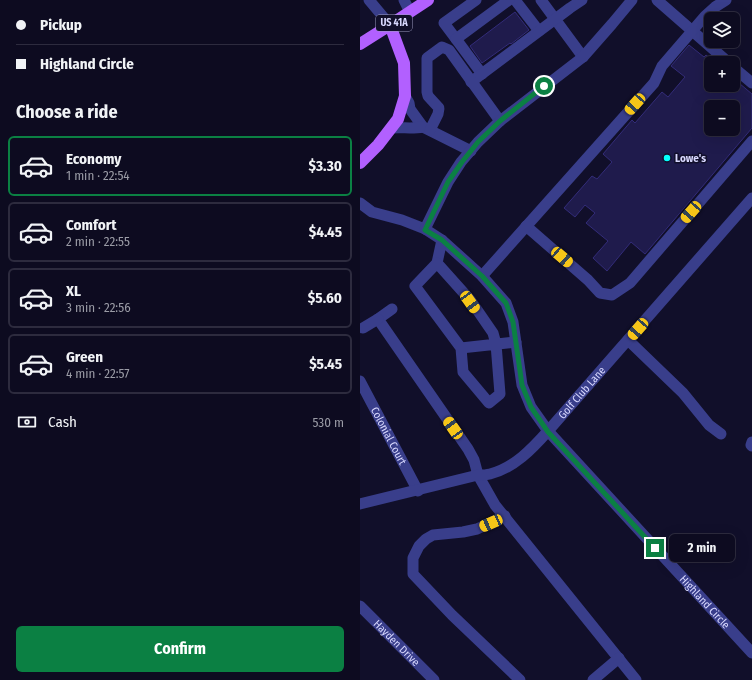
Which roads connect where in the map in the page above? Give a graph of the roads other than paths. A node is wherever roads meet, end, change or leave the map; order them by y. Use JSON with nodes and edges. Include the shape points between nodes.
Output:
{"nodes":[{"id":1,"x":370,"y":0,"type":"edge"},
{"id":2,"x":404,"y":0,"type":"edge"},
{"id":3,"x":428,"y":0,"type":"edge"},
{"id":4,"x":476,"y":0,"type":"edge"},
{"id":5,"x":510,"y":0,"type":"edge"},
{"id":6,"x":515,"y":0,"type":"edge"},
{"id":7,"x":540,"y":0,"type":"edge"},
{"id":8,"x":582,"y":0,"type":"edge"},
{"id":9,"x":632,"y":0,"type":"edge"},
{"id":10,"x":656,"y":0,"type":"edge"},
{"id":11,"x":726,"y":0,"type":"edge"},
{"id":12,"x":567,"y":4,"type":"edge"},
{"id":13,"x":410,"y":12,"type":"junction"},
{"id":14,"x":555,"y":19,"type":"junction"},
{"id":15,"x":390,"y":25,"type":"junction"},
{"id":16,"x":539,"y":31,"type":"junction"},
{"id":17,"x":692,"y":31,"type":"junction"},
{"id":18,"x":456,"y":39,"type":"junction"},
{"id":19,"x":360,"y":44,"type":"edge"},
{"id":20,"x":721,"y":56,"type":"edge"},
{"id":21,"x":582,"y":57,"type":"junction"},
{"id":22,"x":740,"y":73,"type":"edge"},
{"id":23,"x":482,"y":74,"type":"junction"},
{"id":24,"x":471,"y":82,"type":"junction"},
{"id":25,"x":752,"y":83,"type":"edge"},
{"id":26,"x":405,"y":96,"type":"junction"},
{"id":27,"x":500,"y":121,"type":"junction"},
{"id":28,"x":391,"y":128,"type":"junction"},
{"id":29,"x":426,"y":129,"type":"junction"},
{"id":30,"x":752,"y":141,"type":"edge"},
{"id":31,"x":471,"y":151,"type":"junction"},
{"id":32,"x":360,"y":163,"type":"edge"},
{"id":33,"x":752,"y":198,"type":"edge"},
{"id":34,"x":360,"y":203,"type":"edge"},
{"id":35,"x":526,"y":226,"type":"junction"},
{"id":36,"x":425,"y":230,"type":"junction"},
{"id":37,"x":442,"y":240,"type":"junction"},
{"id":38,"x":437,"y":263,"type":"junction"},
{"id":39,"x":482,"y":276,"type":"junction"},
{"id":40,"x":392,"y":309,"type":"dead end"},
{"id":41,"x":378,"y":319,"type":"junction"},
{"id":42,"x":363,"y":328,"type":"dead end"},
{"id":43,"x":628,"y":340,"type":"junction"},
{"id":44,"x":516,"y":342,"type":"junction"},
{"id":45,"x":496,"y":344,"type":"junction"},
{"id":46,"x":461,"y":348,"type":"junction"},
{"id":47,"x":360,"y":381,"type":"edge"},
{"id":48,"x":548,"y":432,"type":"junction"},
{"id":49,"x":721,"y":434,"type":"dead end"},
{"id":50,"x":752,"y":442,"type":"edge"},
{"id":51,"x":752,"y":446,"type":"edge"},
{"id":52,"x":478,"y":475,"type":"junction"},
{"id":53,"x":418,"y":491,"type":"junction"},
{"id":54,"x":360,"y":504,"type":"edge"},
{"id":55,"x":505,"y":516,"type":"junction"},
{"id":56,"x":360,"y":606,"type":"edge"},
{"id":57,"x":752,"y":654,"type":"edge"},
{"id":58,"x":619,"y":658,"type":"junction"},
{"id":59,"x":434,"y":680,"type":"edge"},
{"id":60,"x":520,"y":680,"type":"edge"},
{"id":61,"x":593,"y":680,"type":"edge"},
{"id":62,"x":636,"y":680,"type":"edge"}],
"edges":[{"from":1,"to":15,"type":"street"},
{"from":2,"to":13,"type":"street"},
{"from":3,"to":13,"type":"main road","number":"US 41A"},
{"from":4,"to":18,"type":"street","via":[[444,23]]},
{"from":5,"to":18,"type":"street"},
{"from":6,"to":16,"type":"street"},
{"from":7,"to":14,"type":"street"},
{"from":8,"to":12,"type":"street"},
{"from":9,"to":21,"type":"street"},
{"from":10,"to":17,"type":"street"},
{"from":11,"to":17,"type":"street","via":[[715,7]]},
{"from":12,"to":14,"type":"street"},
{"from":13,"to":15,"type":"main road","number":"US 41A"},
{"from":14,"to":16,"type":"street"},
{"from":14,"to":21,"type":"street"},
{"from":15,"to":19,"type":"main road","number":"US 41A"},
{"from":15,"to":26,"type":"main road","via":[[404,63]]},
{"from":16,"to":23,"type":"street"},
{"from":17,"to":20,"type":"street"},
{"from":17,"to":35,"type":"street","via":[[662,66],[654,82]]},
{"from":18,"to":23,"type":"street"},
{"from":21,"to":27,"type":"street"},
{"from":22,"to":25,"type":"street"},
{"from":23,"to":24,"type":"street"},
{"from":24,"to":27,"type":"street"},
{"from":24,"to":29,"type":"street","via":[[446,48],[442,47],[427,58],[427,92],[439,108],[438,114]]},
{"from":26,"to":28,"type":"main road","via":[[398,119]]},
{"from":26,"to":29,"type":"street","via":[[410,109]]},
{"from":27,"to":31,"type":"street"},
{"from":28,"to":29,"type":"street"},
{"from":28,"to":32,"type":"main road"},
{"from":29,"to":31,"type":"street"},
{"from":30,"to":35,"type":"street","via":[[630,283],[612,295],[600,293]]},
{"from":31,"to":36,"type":"street","via":[[448,182]]},
{"from":33,"to":43,"type":"street","name":"Golf Club Lane"},
{"from":34,"to":36,"type":"street","name":"Highland Circle","via":[[372,212],[402,220]]},
{"from":35,"to":39,"type":"street"},
{"from":36,"to":37,"type":"street","name":"Highland Circle"},
{"from":37,"to":38,"type":"street"},
{"from":37,"to":39,"type":"street","name":"Highland Circle"},
{"from":38,"to":45,"type":"street","via":[[493,333]]},
{"from":38,"to":46,"type":"street","via":[[415,286]]},
{"from":39,"to":44,"type":"street","name":"Highland Circle","via":[[506,303],[513,322]]},
{"from":40,"to":41,"type":"street"},
{"from":41,"to":42,"type":"street"},
{"from":41,"to":52,"type":"street","via":[[468,449]]},
{"from":43,"to":48,"type":"street","name":"Golf Club Lane"},
{"from":43,"to":49,"type":"street","via":[[683,393],[709,425]]},
{"from":44,"to":45,"type":"street"},
{"from":44,"to":48,"type":"street","name":"Highland Circle","via":[[522,385],[531,407]]},
{"from":45,"to":46,"type":"street"},
{"from":45,"to":46,"type":"street","via":[[500,394],[489,403],[462,372]]},
{"from":47,"to":53,"type":"street","name":"Colonial Court"},
{"from":48,"to":52,"type":"street","name":"Golf Club Lane","via":[[515,462],[490,474]]},
{"from":48,"to":57,"type":"street","name":"Highland Circle"},
{"from":50,"to":51,"type":"street"},
{"from":52,"to":53,"type":"street","name":"Golf Club Lane"},
{"from":52,"to":55,"type":"street","via":[[495,505]]},
{"from":53,"to":54,"type":"street","name":"Golf Club Lane"},
{"from":55,"to":58,"type":"street"},
{"from":55,"to":60,"type":"street","via":[[477,529],[433,535],[426,539],[413,558],[413,574]]},
{"from":56,"to":59,"type":"street","name":"Hayden Drive"},
{"from":58,"to":61,"type":"street"},
{"from":58,"to":62,"type":"street"}]}
